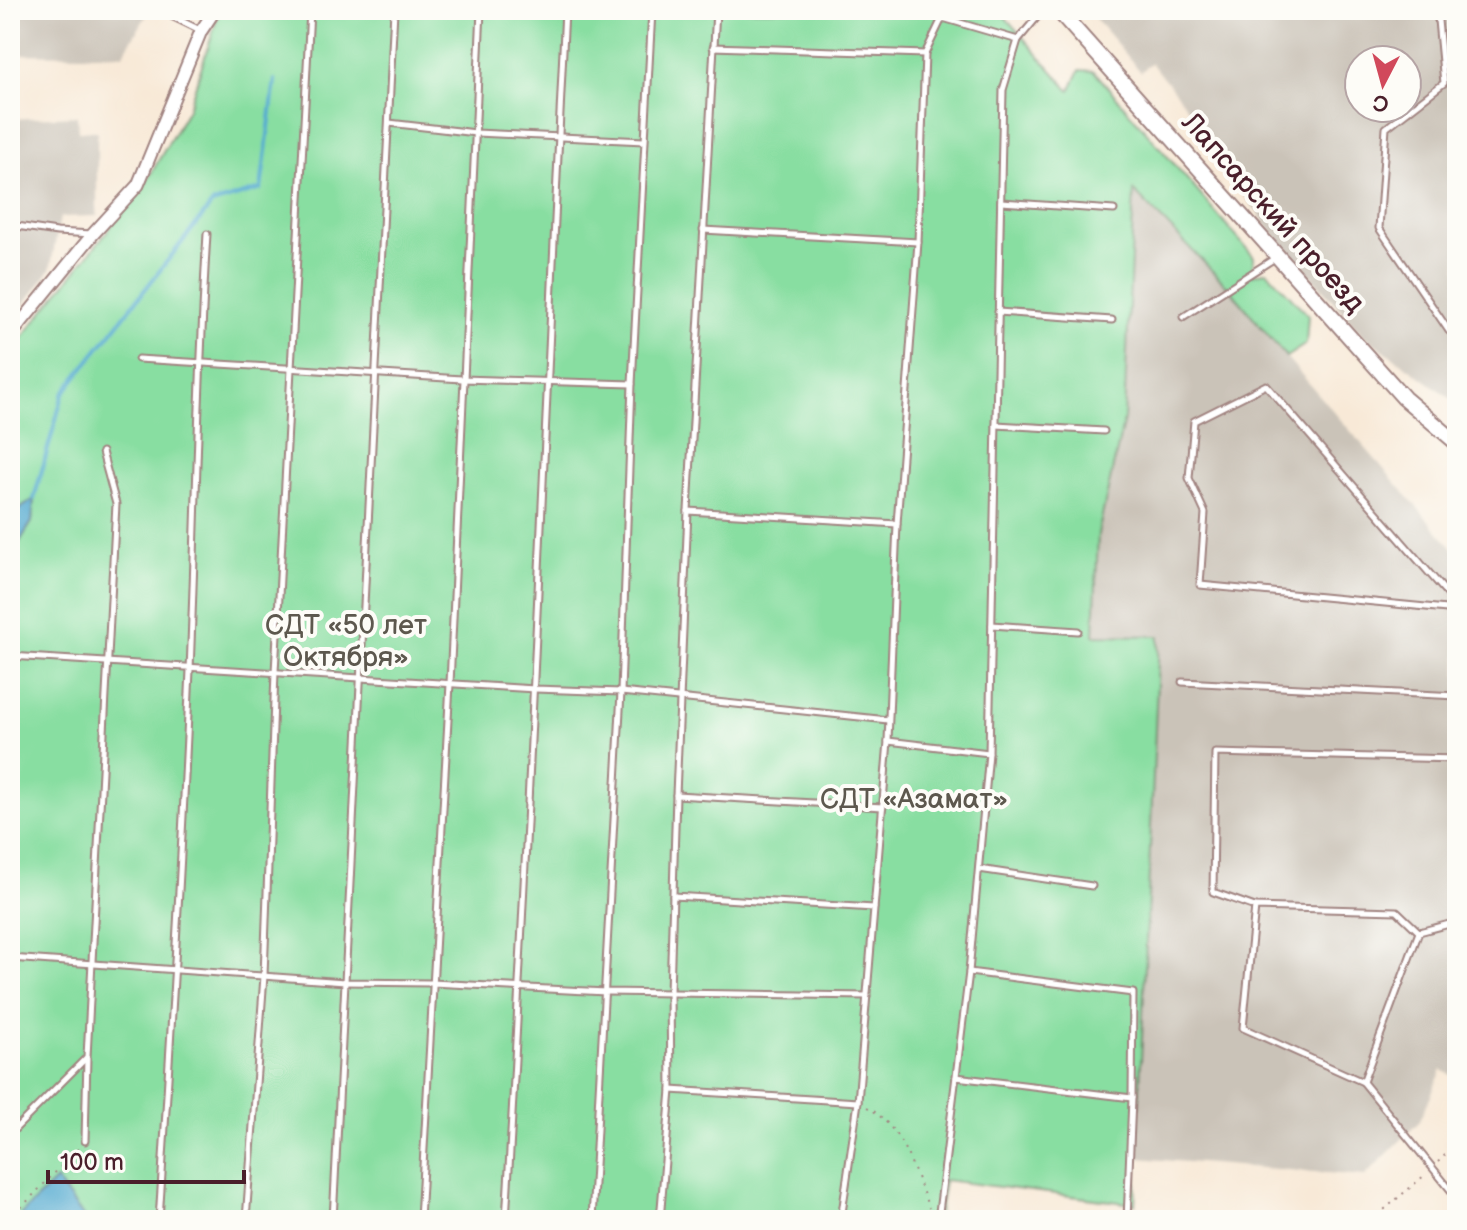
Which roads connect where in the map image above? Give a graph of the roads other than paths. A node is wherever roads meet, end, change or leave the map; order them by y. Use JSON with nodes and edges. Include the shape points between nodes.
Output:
{"nodes":[{"id":1,"x":159,"y":10,"type":"edge"},
{"id":2,"x":215,"y":10,"type":"edge"},
{"id":3,"x":310,"y":10,"type":"edge"},
{"id":4,"x":394,"y":10,"type":"edge"},
{"id":5,"x":481,"y":10,"type":"edge"},
{"id":6,"x":565,"y":10,"type":"edge"},
{"id":7,"x":652,"y":10,"type":"edge"},
{"id":8,"x":716,"y":10,"type":"edge"},
{"id":9,"x":946,"y":10,"type":"edge"},
{"id":10,"x":1043,"y":10,"type":"edge"},
{"id":11,"x":1058,"y":10,"type":"edge"},
{"id":12,"x":1437,"y":10,"type":"edge"},
{"id":13,"x":943,"y":18,"type":"junction"},
{"id":14,"x":201,"y":31,"type":"junction"},
{"id":15,"x":1018,"y":40,"type":"junction"},
{"id":16,"x":713,"y":47,"type":"junction"},
{"id":17,"x":925,"y":54,"type":"junction"},
{"id":18,"x":389,"y":123,"type":"junction"},
{"id":19,"x":476,"y":133,"type":"junction"},
{"id":20,"x":559,"y":137,"type":"junction"},
{"id":21,"x":644,"y":141,"type":"junction"},
{"id":22,"x":1001,"y":202,"type":"junction"},
{"id":23,"x":1114,"y":210,"type":"dead end"},
{"id":24,"x":10,"y":225,"type":"edge"},
{"id":25,"x":703,"y":230,"type":"junction"},
{"id":26,"x":93,"y":234,"type":"junction"},
{"id":27,"x":207,"y":234,"type":"dead end"},
{"id":28,"x":918,"y":242,"type":"junction"},
{"id":29,"x":1276,"y":257,"type":"junction"},
{"id":30,"x":998,"y":312,"type":"junction"},
{"id":31,"x":1183,"y":317,"type":"dead end"},
{"id":32,"x":1112,"y":320,"type":"dead end"},
{"id":33,"x":1457,"y":335,"type":"edge"},
{"id":34,"x":10,"y":336,"type":"edge"},
{"id":35,"x":138,"y":359,"type":"dead end"},
{"id":36,"x":199,"y":364,"type":"junction"},
{"id":37,"x":291,"y":370,"type":"junction"},
{"id":38,"x":377,"y":374,"type":"junction"},
{"id":39,"x":462,"y":379,"type":"junction"},
{"id":40,"x":546,"y":381,"type":"junction"},
{"id":41,"x":632,"y":384,"type":"junction"},
{"id":42,"x":996,"y":425,"type":"junction"},
{"id":43,"x":1104,"y":431,"type":"dead end"},
{"id":44,"x":1457,"y":443,"type":"edge"},
{"id":45,"x":102,"y":452,"type":"dead end"},
{"id":46,"x":688,"y":511,"type":"junction"},
{"id":47,"x":897,"y":524,"type":"junction"},
{"id":48,"x":1457,"y":608,"type":"edge"},
{"id":49,"x":992,"y":625,"type":"junction"},
{"id":50,"x":1078,"y":631,"type":"dead end"},
{"id":51,"x":10,"y":656,"type":"edge"},
{"id":52,"x":107,"y":662,"type":"junction"},
{"id":53,"x":190,"y":668,"type":"junction"},
{"id":54,"x":275,"y":672,"type":"junction"},
{"id":55,"x":361,"y":678,"type":"junction"},
{"id":56,"x":1182,"y":682,"type":"dead end"},
{"id":57,"x":450,"y":684,"type":"junction"},
{"id":58,"x":535,"y":689,"type":"junction"},
{"id":59,"x":621,"y":692,"type":"junction"},
{"id":60,"x":1457,"y":696,"type":"edge"},
{"id":61,"x":680,"y":699,"type":"junction"},
{"id":62,"x":888,"y":720,"type":"junction"},
{"id":63,"x":888,"y":741,"type":"junction"},
{"id":64,"x":989,"y":753,"type":"junction"},
{"id":65,"x":1457,"y":759,"type":"edge"},
{"id":66,"x":676,"y":795,"type":"junction"},
{"id":67,"x":883,"y":807,"type":"junction"},
{"id":68,"x":979,"y":869,"type":"junction"},
{"id":69,"x":1092,"y":886,"type":"dead end"},
{"id":70,"x":673,"y":896,"type":"junction"},
{"id":71,"x":1255,"y":907,"type":"junction"},
{"id":72,"x":874,"y":908,"type":"junction"},
{"id":73,"x":1457,"y":922,"type":"edge"},
{"id":74,"x":1419,"y":932,"type":"junction"},
{"id":75,"x":10,"y":958,"type":"edge"},
{"id":76,"x":92,"y":963,"type":"junction"},
{"id":77,"x":175,"y":971,"type":"junction"},
{"id":78,"x":969,"y":972,"type":"junction"},
{"id":79,"x":264,"y":976,"type":"junction"},
{"id":80,"x":345,"y":982,"type":"junction"},
{"id":81,"x":432,"y":983,"type":"junction"},
{"id":82,"x":520,"y":987,"type":"junction"},
{"id":83,"x":606,"y":992,"type":"junction"},
{"id":84,"x":670,"y":992,"type":"junction"},
{"id":85,"x":867,"y":996,"type":"junction"},
{"id":86,"x":87,"y":1057,"type":"junction"},
{"id":87,"x":956,"y":1077,"type":"junction"},
{"id":88,"x":1363,"y":1082,"type":"junction"},
{"id":89,"x":671,"y":1090,"type":"junction"},
{"id":90,"x":1132,"y":1098,"type":"junction"},
{"id":91,"x":858,"y":1102,"type":"junction"},
{"id":92,"x":10,"y":1134,"type":"edge"},
{"id":93,"x":85,"y":1141,"type":"road end"},
{"id":94,"x":1457,"y":1198,"type":"edge"},
{"id":95,"x":159,"y":1220,"type":"edge"},
{"id":96,"x":246,"y":1220,"type":"edge"},
{"id":97,"x":333,"y":1220,"type":"edge"},
{"id":98,"x":420,"y":1220,"type":"edge"},
{"id":99,"x":506,"y":1220,"type":"edge"},
{"id":100,"x":592,"y":1220,"type":"edge"},
{"id":101,"x":660,"y":1220,"type":"edge"},
{"id":102,"x":841,"y":1220,"type":"edge"},
{"id":103,"x":938,"y":1220,"type":"edge"},
{"id":104,"x":1127,"y":1220,"type":"edge"}],
"edges":[{"from":1,"to":14,"type":"lane"},
{"from":2,"to":14,"type":"street"},
{"from":3,"to":37,"type":"lane"},
{"from":4,"to":18,"type":"lane"},
{"from":5,"to":19,"type":"lane"},
{"from":6,"to":20,"type":"lane"},
{"from":7,"to":21,"type":"lane"},
{"from":8,"to":16,"type":"lane"},
{"from":9,"to":13,"type":"lane"},
{"from":10,"to":15,"type":"lane"},
{"from":11,"to":29,"type":"street","name":"Лапсарский проезд"},
{"from":12,"to":33,"type":"lane","via":[[1444,83],[1386,128],[1379,228],[1449,331]]},
{"from":13,"to":15,"type":"lane"},
{"from":13,"to":17,"type":"lane"},
{"from":14,"to":26,"type":"street","via":[[138,185]]},
{"from":15,"to":22,"type":"lane","via":[[1003,90]]},
{"from":16,"to":17,"type":"lane"},
{"from":16,"to":25,"type":"lane"},
{"from":17,"to":28,"type":"lane"},
{"from":18,"to":19,"type":"lane"},
{"from":18,"to":38,"type":"lane"},
{"from":19,"to":20,"type":"lane"},
{"from":19,"to":39,"type":"lane"},
{"from":20,"to":21,"type":"lane"},
{"from":20,"to":40,"type":"lane"},
{"from":21,"to":41,"type":"lane"},
{"from":22,"to":23,"type":"lane"},
{"from":22,"to":30,"type":"lane"},
{"from":24,"to":26,"type":"lane"},
{"from":25,"to":28,"type":"lane"},
{"from":25,"to":46,"type":"lane"},
{"from":26,"to":34,"type":"street"},
{"from":27,"to":36,"type":"lane"},
{"from":28,"to":47,"type":"lane"},
{"from":29,"to":31,"type":"lane"},
{"from":29,"to":44,"type":"street","name":"Лапсарский проезд","via":[[1404,398]]},
{"from":30,"to":32,"type":"lane"},
{"from":30,"to":42,"type":"lane"},
{"from":35,"to":36,"type":"lane"},
{"from":36,"to":37,"type":"lane"},
{"from":36,"to":53,"type":"lane"},
{"from":37,"to":38,"type":"lane"},
{"from":37,"to":54,"type":"lane"},
{"from":38,"to":39,"type":"lane"},
{"from":38,"to":55,"type":"lane"},
{"from":39,"to":40,"type":"lane"},
{"from":39,"to":57,"type":"lane"},
{"from":40,"to":41,"type":"lane"},
{"from":40,"to":58,"type":"lane"},
{"from":41,"to":59,"type":"lane"},
{"from":42,"to":43,"type":"lane"},
{"from":42,"to":49,"type":"lane"},
{"from":45,"to":52,"type":"lane","via":[[116,504]]},
{"from":46,"to":47,"type":"lane"},
{"from":46,"to":61,"type":"lane"},
{"from":47,"to":62,"type":"lane"},
{"from":48,"to":48,"type":"lane","via":[[1200,585],[1205,513],[1189,478],[1194,421],[1266,385]]},
{"from":49,"to":50,"type":"lane"},
{"from":49,"to":64,"type":"lane"},
{"from":51,"to":52,"type":"lane"},
{"from":52,"to":53,"type":"lane"},
{"from":52,"to":76,"type":"lane"},
{"from":53,"to":54,"type":"lane"},
{"from":53,"to":77,"type":"lane"},
{"from":54,"to":55,"type":"lane"},
{"from":54,"to":79,"type":"lane"},
{"from":55,"to":57,"type":"lane"},
{"from":55,"to":80,"type":"lane"},
{"from":56,"to":60,"type":"lane"},
{"from":57,"to":58,"type":"lane"},
{"from":57,"to":81,"type":"lane"},
{"from":58,"to":59,"type":"lane"},
{"from":58,"to":82,"type":"lane"},
{"from":59,"to":61,"type":"lane"},
{"from":59,"to":83,"type":"lane"},
{"from":61,"to":62,"type":"lane"},
{"from":61,"to":66,"type":"lane"},
{"from":62,"to":63,"type":"lane"},
{"from":63,"to":64,"type":"lane"},
{"from":63,"to":67,"type":"lane"},
{"from":64,"to":68,"type":"lane"},
{"from":65,"to":71,"type":"lane","via":[[1215,753],[1213,892]]},
{"from":66,"to":67,"type":"lane"},
{"from":66,"to":70,"type":"lane"},
{"from":67,"to":72,"type":"lane"},
{"from":68,"to":69,"type":"lane"},
{"from":68,"to":78,"type":"lane"},
{"from":70,"to":72,"type":"lane"},
{"from":70,"to":84,"type":"lane"},
{"from":71,"to":74,"type":"lane","via":[[1397,911]]},
{"from":71,"to":88,"type":"lane","via":[[1243,1028]]},
{"from":72,"to":85,"type":"lane"},
{"from":73,"to":74,"type":"lane"},
{"from":74,"to":88,"type":"lane"},
{"from":75,"to":76,"type":"lane"},
{"from":76,"to":77,"type":"lane"},
{"from":76,"to":86,"type":"lane"},
{"from":77,"to":79,"type":"lane"},
{"from":77,"to":95,"type":"lane"},
{"from":78,"to":87,"type":"lane"},
{"from":78,"to":90,"type":"lane","via":[[1133,993]]},
{"from":79,"to":80,"type":"lane"},
{"from":79,"to":96,"type":"lane"},
{"from":80,"to":81,"type":"lane"},
{"from":80,"to":97,"type":"lane"},
{"from":81,"to":82,"type":"lane"},
{"from":81,"to":98,"type":"lane"},
{"from":82,"to":83,"type":"lane"},
{"from":82,"to":99,"type":"lane"},
{"from":83,"to":84,"type":"lane"},
{"from":83,"to":100,"type":"lane"},
{"from":84,"to":85,"type":"lane"},
{"from":84,"to":89,"type":"lane"},
{"from":85,"to":91,"type":"lane"},
{"from":86,"to":92,"type":"lane"},
{"from":86,"to":93,"type":"lane"},
{"from":87,"to":90,"type":"lane"},
{"from":87,"to":103,"type":"lane"},
{"from":88,"to":94,"type":"lane"},
{"from":89,"to":91,"type":"lane"},
{"from":89,"to":101,"type":"lane"},
{"from":90,"to":104,"type":"lane"},
{"from":91,"to":102,"type":"lane"}]}
